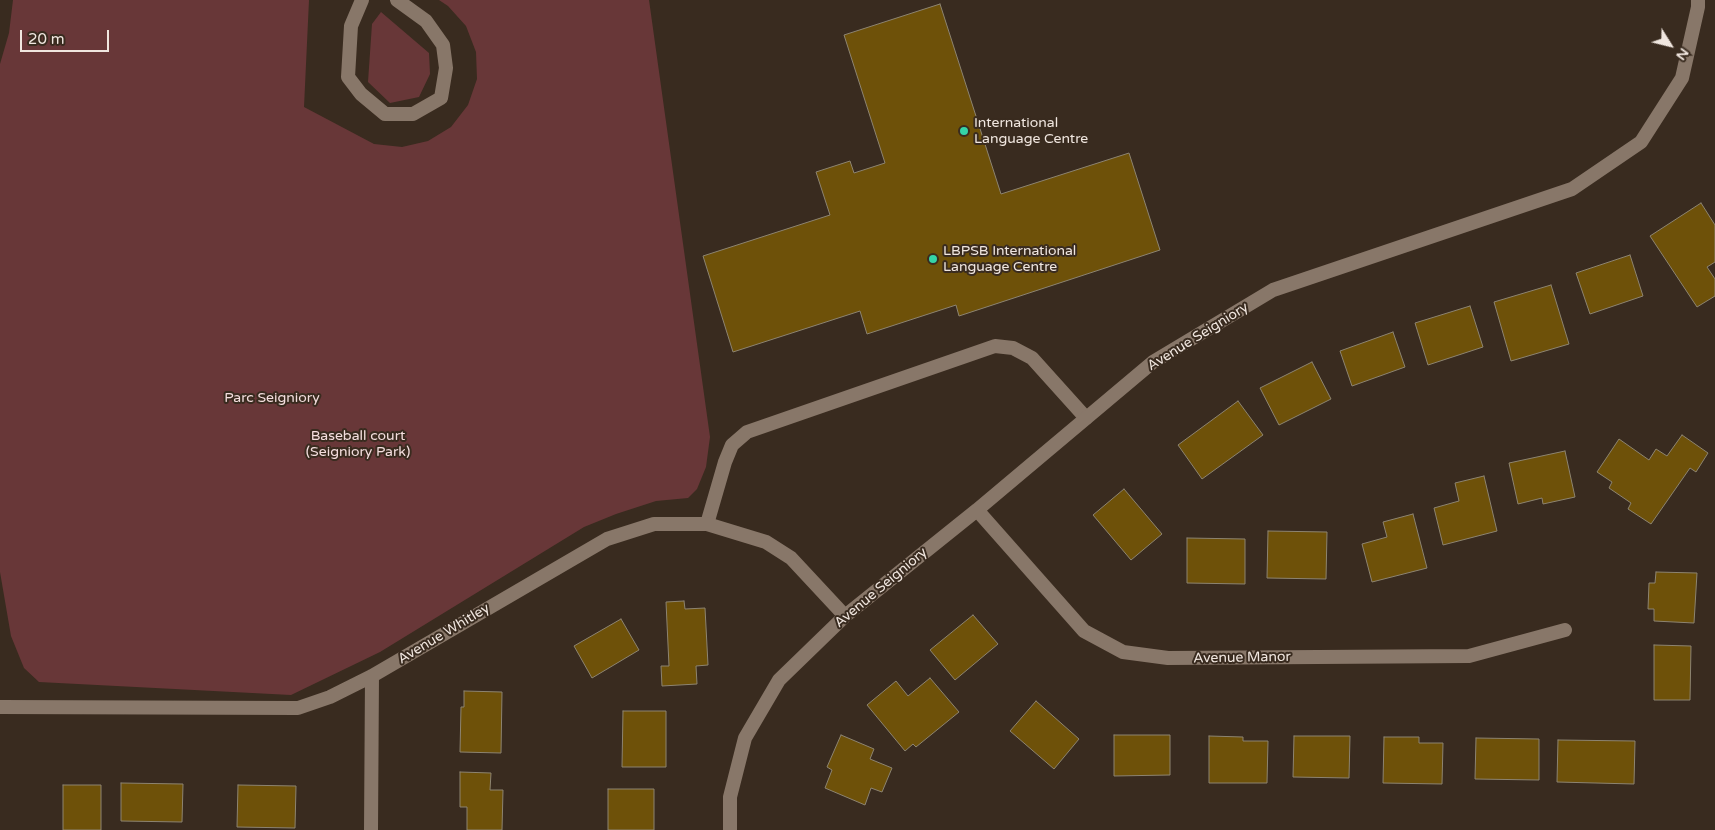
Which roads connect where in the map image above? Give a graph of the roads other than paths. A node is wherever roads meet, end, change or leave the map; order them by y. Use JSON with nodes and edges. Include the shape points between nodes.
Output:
{"nodes":[{"id":1,"x":362,"y":0,"type":"edge"},
{"id":2,"x":398,"y":0,"type":"edge"},
{"id":3,"x":1698,"y":0,"type":"edge"},
{"id":4,"x":1086,"y":418,"type":"junction"},
{"id":5,"x":977,"y":510,"type":"junction"},
{"id":6,"x":708,"y":524,"type":"junction"},
{"id":7,"x":845,"y":616,"type":"junction"},
{"id":8,"x":1565,"y":630,"type":"dead end"},
{"id":9,"x":372,"y":676,"type":"junction"},
{"id":10,"x":0,"y":707,"type":"edge"},
{"id":11,"x":371,"y":830,"type":"edge"},
{"id":12,"x":730,"y":830,"type":"edge"}],
"edges":[{"from":1,"to":2,"type":"street","via":[[351,26],[348,77],[361,94],[385,114],[412,114],[441,98],[446,68],[443,45],[426,21]]},
{"from":3,"to":4,"type":"street","name":"Avenue Seigniory","via":[[1682,78],[1641,142],[1618,158],[1572,189],[1273,290],[1153,362]]},
{"from":4,"to":5,"type":"street","name":"Avenue Seigniory"},
{"from":4,"to":6,"type":"street","via":[[1032,358],[1013,348],[995,346],[747,432],[732,445]]},
{"from":5,"to":7,"type":"street","name":"Avenue Seigniory"},
{"from":5,"to":8,"type":"street","name":"Avenue Manor","via":[[1084,631],[1123,652],[1168,658],[1469,656]]},
{"from":6,"to":7,"type":"street","name":"Avenue Whitley","via":[[766,542],[791,558]]},
{"from":6,"to":9,"type":"street","name":"Avenue Whitley","via":[[654,524],[607,539]]},
{"from":7,"to":12,"type":"street","name":"Avenue Seigniory","via":[[779,680],[745,738],[730,797]]},
{"from":9,"to":10,"type":"street","name":"Avenue Whitley","via":[[330,697],[298,708]]},
{"from":9,"to":11,"type":"street"}]}
